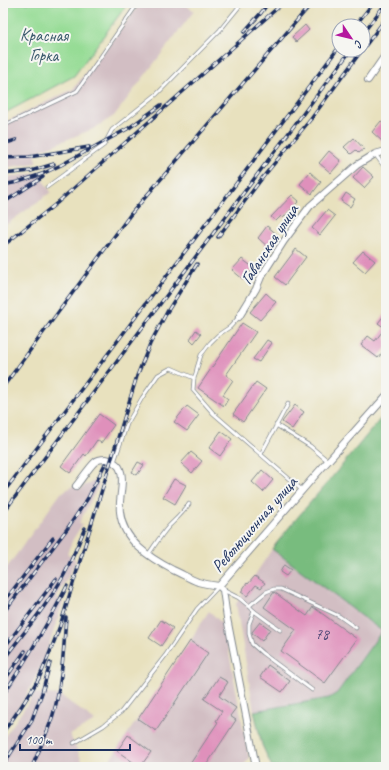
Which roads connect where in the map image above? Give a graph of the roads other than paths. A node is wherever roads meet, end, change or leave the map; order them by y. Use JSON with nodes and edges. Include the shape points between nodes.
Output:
{"nodes":[{"id":1,"x":138,"y":3,"type":"edge"},
{"id":2,"x":242,"y":3,"type":"edge"},
{"id":3,"x":386,"y":54,"type":"edge"},
{"id":4,"x":368,"y":80,"type":"dead end"},
{"id":5,"x":3,"y":126,"type":"edge"},
{"id":6,"x":386,"y":151,"type":"edge"},
{"id":7,"x":375,"y":154,"type":"junction"},
{"id":8,"x":386,"y":169,"type":"edge"},
{"id":9,"x":47,"y":187,"type":"dead end"},
{"id":10,"x":239,"y":317,"type":"joint"},
{"id":11,"x":194,"y":378,"type":"junction"},
{"id":12,"x":386,"y":396,"type":"edge"},
{"id":13,"x":288,"y":404,"type":"dead end"},
{"id":14,"x":276,"y":425,"type":"junction"},
{"id":15,"x":261,"y":454,"type":"junction"},
{"id":16,"x":328,"y":461,"type":"junction"},
{"id":17,"x":114,"y":462,"type":"junction"},
{"id":18,"x":76,"y":486,"type":"dead end"},
{"id":19,"x":302,"y":490,"type":"junction"},
{"id":20,"x":189,"y":504,"type":"dead end"},
{"id":21,"x":148,"y":555,"type":"junction"},
{"id":22,"x":221,"y":588,"type":"junction"},
{"id":23,"x":249,"y":606,"type":"junction"},
{"id":24,"x":254,"y":611,"type":"junction"},
{"id":25,"x":356,"y":628,"type":"dead end"},
{"id":26,"x":280,"y":630,"type":"dead end"},
{"id":27,"x":312,"y":690,"type":"dead end"},
{"id":28,"x":74,"y":743,"type":"dead end"},
{"id":29,"x":256,"y":767,"type":"edge"}],
"edges":[{"from":1,"to":5,"type":"lane","via":[[77,91]]},
{"from":2,"to":9,"type":"lane","via":[[220,30],[157,94],[112,130],[104,145]]},
{"from":3,"to":4,"type":"street"},
{"from":6,"to":7,"type":"street","name":"Гаванская улица"},
{"from":7,"to":8,"type":"lane"},
{"from":7,"to":10,"type":"street","name":"Гаванская улица","via":[[357,165],[310,206],[280,247]]},
{"from":10,"to":11,"type":"lane","via":[[214,339],[201,355]]},
{"from":11,"to":15,"type":"lane","via":[[193,390],[213,413]]},
{"from":11,"to":17,"type":"lane","via":[[171,368],[158,375],[127,424]]},
{"from":12,"to":16,"type":"street","name":"Революционная улица"},
{"from":13,"to":14,"type":"lane"},
{"from":14,"to":15,"type":"lane"},
{"from":14,"to":16,"type":"lane","via":[[310,446]]},
{"from":15,"to":19,"type":"lane"},
{"from":16,"to":19,"type":"street","name":"Революционная улица"},
{"from":17,"to":18,"type":"street","via":[[101,459],[94,462]]},
{"from":17,"to":21,"type":"street","via":[[121,472],[120,512],[124,527],[130,538]]},
{"from":19,"to":22,"type":"street","name":"Революционная улица"},
{"from":20,"to":21,"type":"lane"},
{"from":21,"to":22,"type":"street","via":[[189,579]]},
{"from":22,"to":23,"type":"lane"},
{"from":22,"to":28,"type":"lane","via":[[197,609],[165,656],[120,712],[103,726]]},
{"from":22,"to":29,"type":"street","name":"Революционная улица"},
{"from":23,"to":24,"type":"lane"},
{"from":23,"to":25,"type":"lane","via":[[266,592],[280,589],[339,616]]},
{"from":24,"to":26,"type":"lane"},
{"from":24,"to":27,"type":"lane","via":[[249,624],[252,644]]}]}
